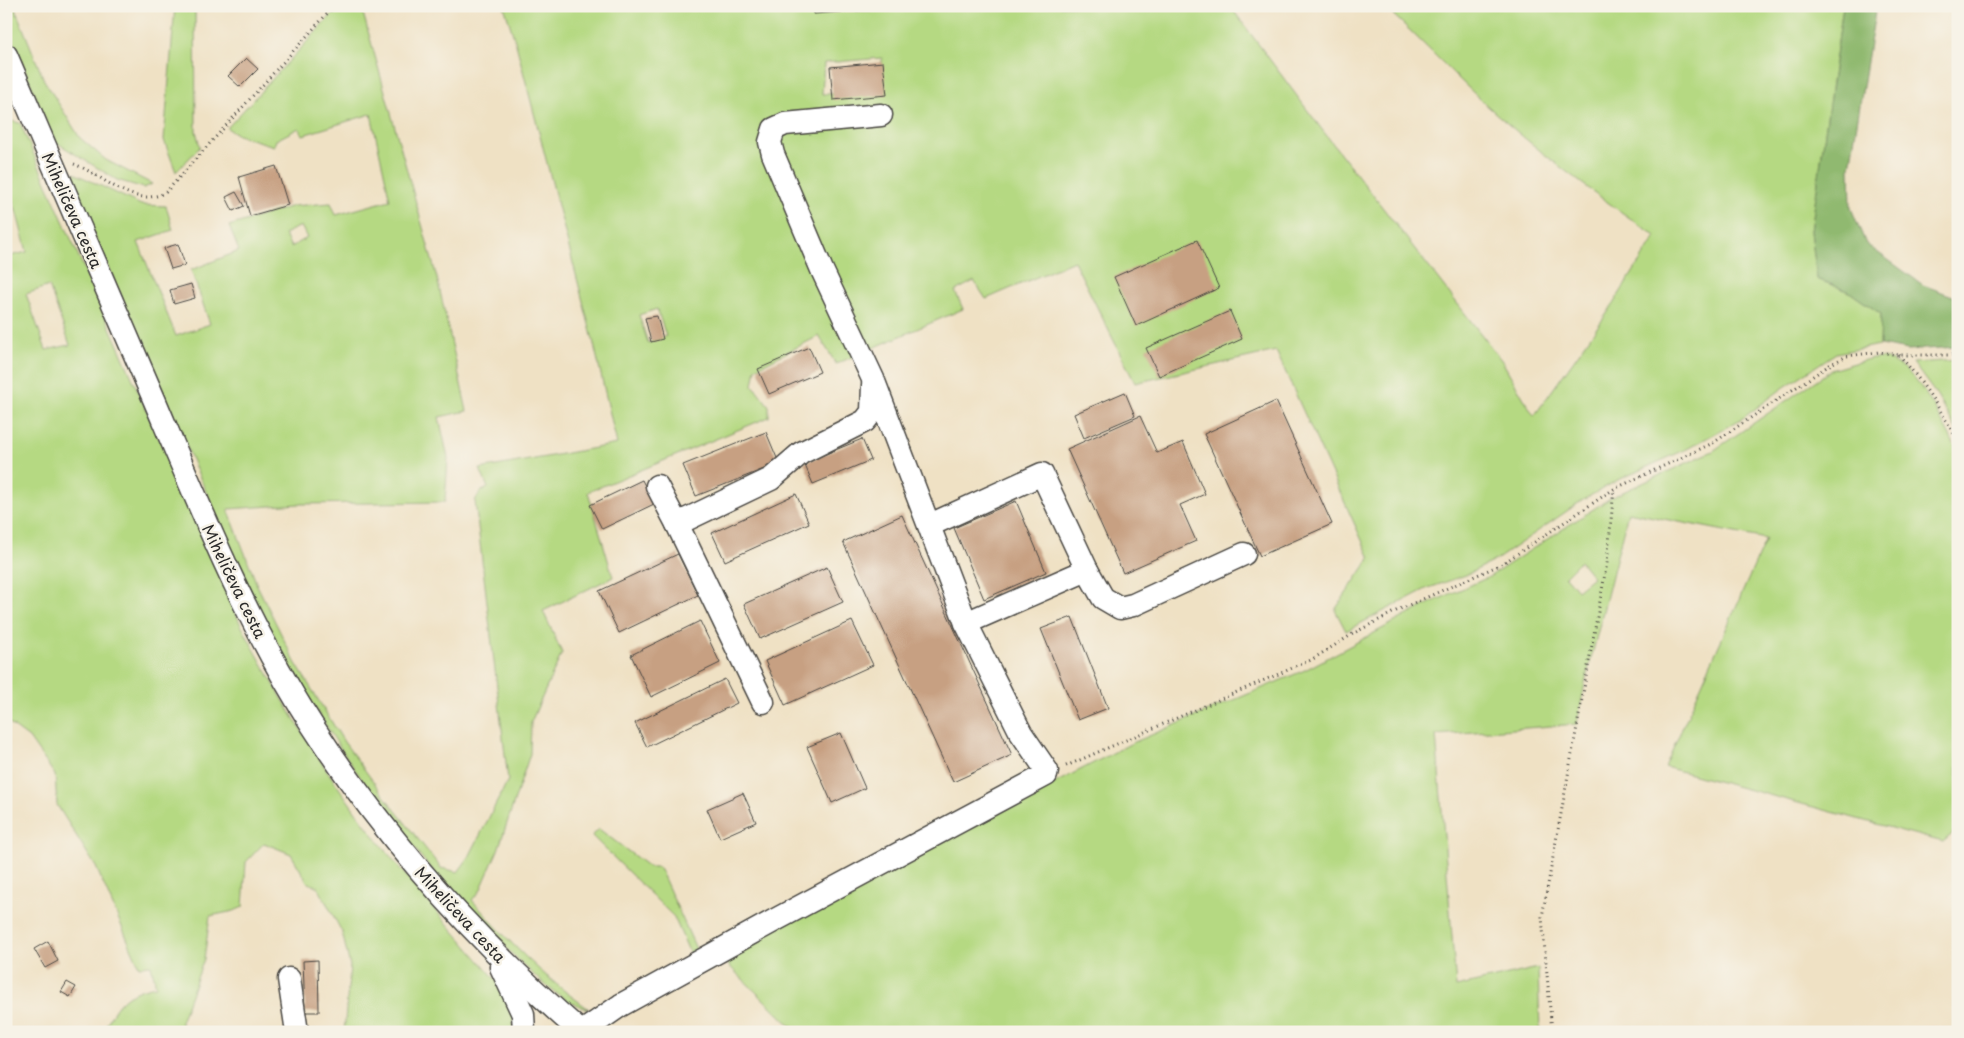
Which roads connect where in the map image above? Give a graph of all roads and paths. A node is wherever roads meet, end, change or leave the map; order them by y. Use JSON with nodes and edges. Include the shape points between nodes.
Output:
{"nodes":[{"id":1,"x":334,"y":6,"type":"edge"},
{"id":2,"x":6,"y":55,"type":"edge"},
{"id":3,"x":14,"y":98,"type":"edge"},
{"id":4,"x":881,"y":115,"type":"dead end"},
{"id":5,"x":49,"y":156,"type":"junction"},
{"id":6,"x":1899,"y":354,"type":"junction"},
{"id":7,"x":1958,"y":355,"type":"edge"},
{"id":8,"x":873,"y":379,"type":"junction"},
{"id":9,"x":1958,"y":441,"type":"edge"},
{"id":10,"x":657,"y":486,"type":"dead end"},
{"id":11,"x":1614,"y":489,"type":"junction"},
{"id":12,"x":677,"y":524,"type":"junction"},
{"id":13,"x":930,"y":525,"type":"junction"},
{"id":14,"x":1244,"y":554,"type":"dead end"},
{"id":15,"x":1087,"y":570,"type":"junction"},
{"id":16,"x":966,"y":623,"type":"junction"},
{"id":17,"x":762,"y":702,"type":"dead end"},
{"id":18,"x":1046,"y":773,"type":"junction"},
{"id":19,"x":489,"y":946,"type":"junction"},
{"id":20,"x":288,"y":980,"type":"dead end"},
{"id":21,"x":297,"y":1032,"type":"edge"},
{"id":22,"x":524,"y":1032,"type":"edge"},
{"id":23,"x":582,"y":1032,"type":"edge"},
{"id":24,"x":1552,"y":1032,"type":"edge"}],
"edges":[{"from":1,"to":5,"type":"path","via":[[166,192],[155,198],[140,198],[77,165]]},
{"from":2,"to":3,"type":"street","name":"Miheličeva cesta"},
{"from":3,"to":5,"type":"street","name":"Miheličeva cesta"},
{"from":4,"to":8,"type":"street","via":[[785,124],[774,130],[770,142],[772,154],[818,261]]},
{"from":5,"to":19,"type":"street","name":"Miheličeva cesta","via":[[217,546],[276,666],[359,793],[407,855]]},
{"from":6,"to":7,"type":"path"},
{"from":6,"to":9,"type":"path","via":[[1936,401]]},
{"from":6,"to":11,"type":"path","via":[[1879,352],[1848,356],[1831,364],[1713,443]]},
{"from":8,"to":12,"type":"street","via":[[872,412],[865,421],[801,453],[771,479]]},
{"from":8,"to":13,"type":"street"},
{"from":10,"to":12,"type":"street"},
{"from":11,"to":18,"type":"path","via":[[1502,564],[1398,610],[1311,660]]},
{"from":11,"to":24,"type":"path","via":[[1608,563],[1542,917]]},
{"from":12,"to":17,"type":"street"},
{"from":13,"to":15,"type":"street","via":[[1042,474]]},
{"from":13,"to":16,"type":"street"},
{"from":14,"to":15,"type":"street","via":[[1120,608],[1103,598]]},
{"from":15,"to":16,"type":"street"},
{"from":16,"to":18,"type":"street","via":[[1021,733]]},
{"from":18,"to":23,"type":"street","via":[[621,1005]]},
{"from":19,"to":22,"type":"street","via":[[506,974],[523,1014]]},
{"from":19,"to":23,"type":"street","name":"Miheličeva cesta","via":[[539,996]]},
{"from":20,"to":21,"type":"street"}]}
